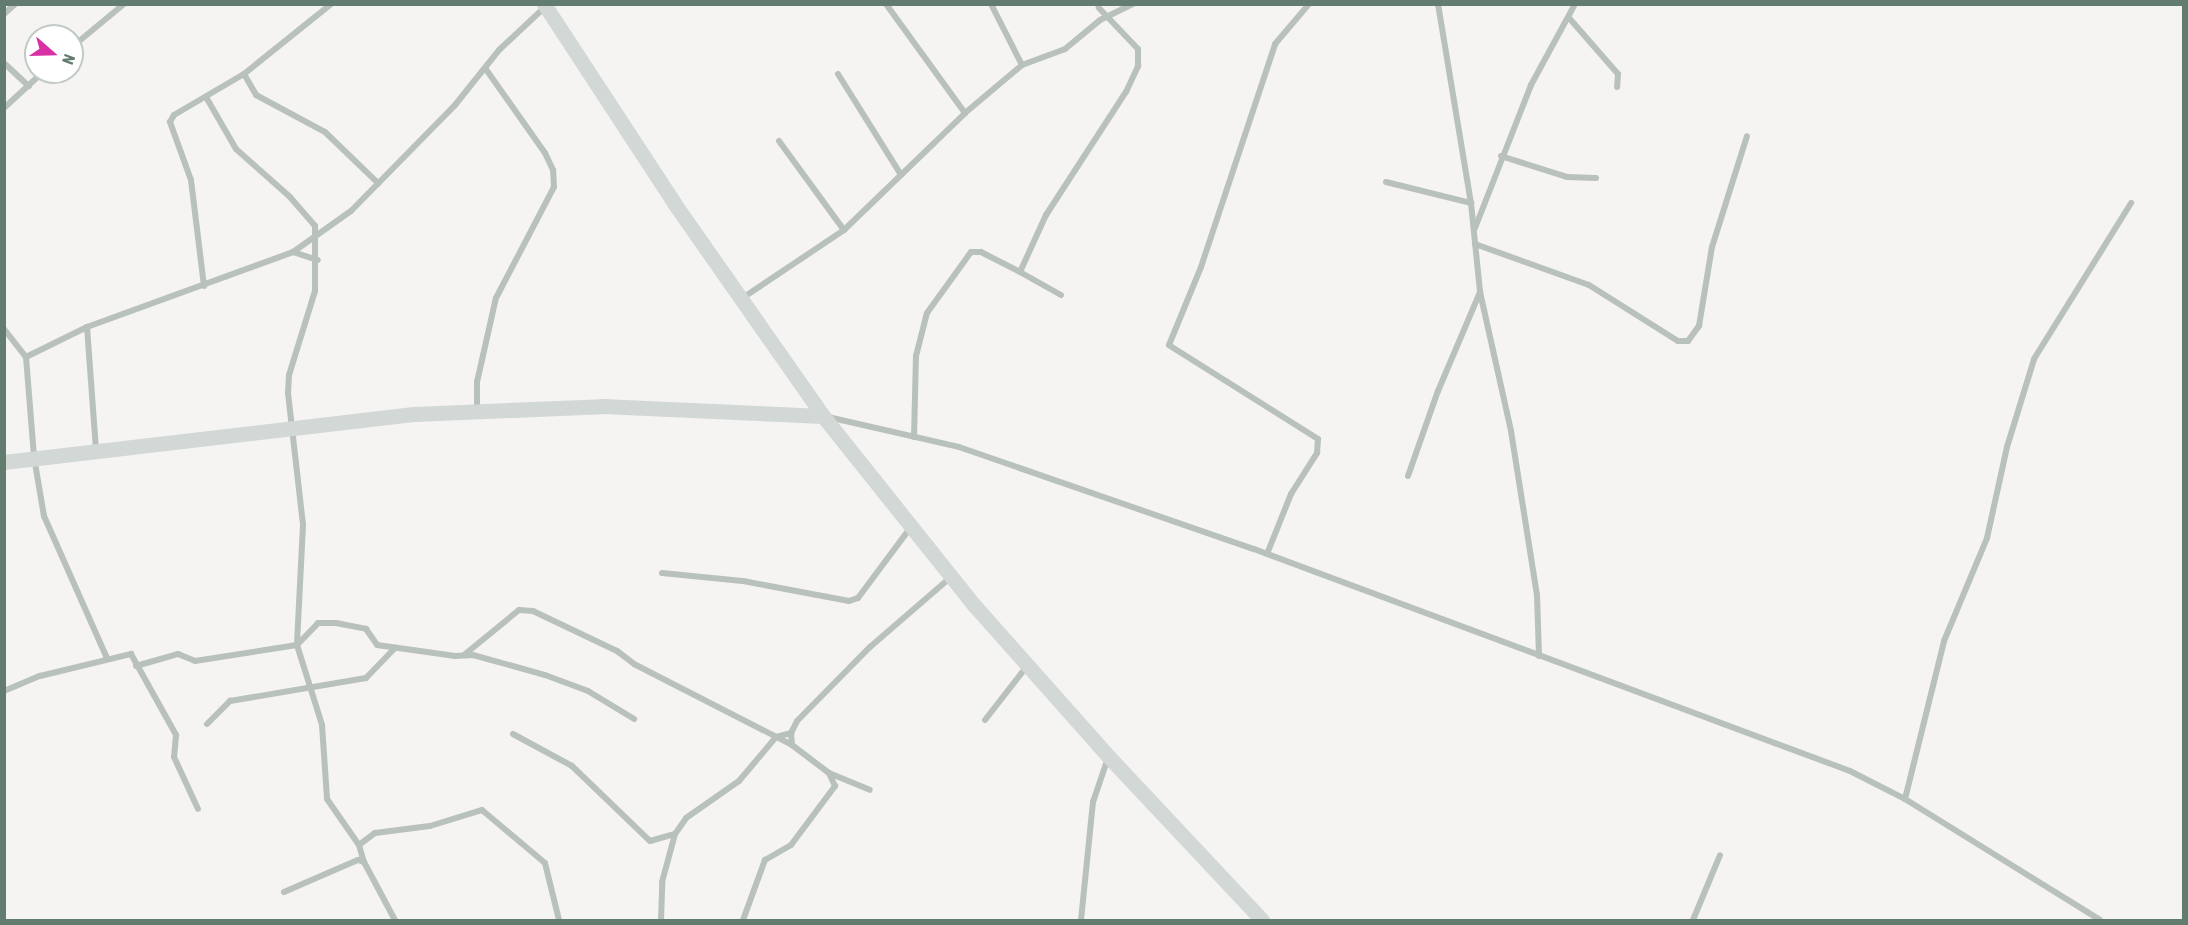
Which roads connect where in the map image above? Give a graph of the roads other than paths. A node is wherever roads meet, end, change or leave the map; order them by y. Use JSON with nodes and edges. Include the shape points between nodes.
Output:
{"nodes":[{"id":1,"x":15,"y":4,"type":"edge"},
{"id":2,"x":124,"y":4,"type":"edge"},
{"id":3,"x":330,"y":4,"type":"edge"},
{"id":4,"x":886,"y":4,"type":"edge"},
{"id":5,"x":992,"y":4,"type":"edge"},
{"id":6,"x":1132,"y":4,"type":"edge"},
{"id":7,"x":1309,"y":4,"type":"edge"},
{"id":8,"x":1438,"y":4,"type":"edge"},
{"id":9,"x":1575,"y":4,"type":"edge"},
{"id":10,"x":544,"y":6,"type":"edge"},
{"id":11,"x":1098,"y":6,"type":"edge"},
{"id":12,"x":4,"y":14,"type":"edge"},
{"id":13,"x":1108,"y":17,"type":"junction"},
{"id":14,"x":1570,"y":19,"type":"junction"},
{"id":15,"x":1100,"y":20,"type":"junction"},
{"id":16,"x":84,"y":37,"type":"edge"},
{"id":17,"x":4,"y":63,"type":"edge"},
{"id":18,"x":1022,"y":65,"type":"junction"},
{"id":19,"x":485,"y":68,"type":"junction"},
{"id":20,"x":244,"y":74,"type":"junction"},
{"id":21,"x":838,"y":74,"type":"dead end"},
{"id":22,"x":29,"y":86,"type":"joint"},
{"id":23,"x":1617,"y":87,"type":"dead end"},
{"id":24,"x":206,"y":97,"type":"junction"},
{"id":25,"x":4,"y":108,"type":"edge"},
{"id":26,"x":965,"y":113,"type":"junction"},
{"id":27,"x":1748,"y":136,"type":"dead end"},
{"id":28,"x":778,"y":141,"type":"dead end"},
{"id":29,"x":1500,"y":156,"type":"junction"},
{"id":30,"x":901,"y":175,"type":"junction"},
{"id":31,"x":1596,"y":178,"type":"dead end"},
{"id":32,"x":1386,"y":182,"type":"dead end"},
{"id":33,"x":378,"y":183,"type":"junction"},
{"id":34,"x":1471,"y":203,"type":"junction"},
{"id":35,"x":2131,"y":203,"type":"dead end"},
{"id":36,"x":844,"y":230,"type":"junction"},
{"id":37,"x":1473,"y":231,"type":"junction"},
{"id":38,"x":317,"y":235,"type":"junction"},
{"id":39,"x":1475,"y":244,"type":"junction"},
{"id":40,"x":293,"y":252,"type":"junction"},
{"id":41,"x":318,"y":260,"type":"junction"},
{"id":42,"x":1020,"y":272,"type":"junction"},
{"id":43,"x":204,"y":286,"type":"junction"},
{"id":44,"x":1480,"y":292,"type":"junction"},
{"id":45,"x":1061,"y":295,"type":"dead end"},
{"id":46,"x":741,"y":299,"type":"junction"},
{"id":47,"x":87,"y":327,"type":"junction"},
{"id":48,"x":4,"y":329,"type":"edge"},
{"id":49,"x":26,"y":357,"type":"junction"},
{"id":50,"x":477,"y":411,"type":"junction"},
{"id":51,"x":823,"y":416,"type":"junction"},
{"id":52,"x":289,"y":428,"type":"junction"},
{"id":53,"x":914,"y":437,"type":"junction"},
{"id":54,"x":97,"y":450,"type":"junction"},
{"id":55,"x":34,"y":457,"type":"junction"},
{"id":56,"x":4,"y":462,"type":"edge"},
{"id":57,"x":1408,"y":476,"type":"dead end"},
{"id":58,"x":911,"y":526,"type":"junction"},
{"id":59,"x":1267,"y":554,"type":"junction"},
{"id":60,"x":662,"y":573,"type":"dead end"},
{"id":61,"x":951,"y":576,"type":"junction"},
{"id":62,"x":297,"y":645,"type":"junction"},
{"id":63,"x":395,"y":648,"type":"junction"},
{"id":64,"x":463,"y":656,"type":"junction"},
{"id":65,"x":1539,"y":656,"type":"junction"},
{"id":66,"x":107,"y":658,"type":"junction"},
{"id":67,"x":1027,"y":665,"type":"junction"},
{"id":68,"x":136,"y":666,"type":"junction"},
{"id":69,"x":313,"y":686,"type":"junction"},
{"id":70,"x":4,"y":692,"type":"edge"},
{"id":71,"x":634,"y":719,"type":"dead end"},
{"id":72,"x":985,"y":720,"type":"dead end"},
{"id":73,"x":207,"y":724,"type":"dead end"},
{"id":74,"x":791,"y":733,"type":"junction"},
{"id":75,"x":513,"y":734,"type":"dead end"},
{"id":76,"x":776,"y":737,"type":"junction"},
{"id":77,"x":792,"y":746,"type":"junction"},
{"id":78,"x":1109,"y":757,"type":"junction"},
{"id":79,"x":829,"y":773,"type":"junction"},
{"id":80,"x":870,"y":790,"type":"dead end"},
{"id":81,"x":1905,"y":799,"type":"junction"},
{"id":82,"x":198,"y":809,"type":"dead end"},
{"id":83,"x":675,"y":834,"type":"junction"},
{"id":84,"x":359,"y":845,"type":"junction"},
{"id":85,"x":1720,"y":855,"type":"dead end"},
{"id":86,"x":364,"y":862,"type":"junction"},
{"id":87,"x":284,"y":892,"type":"dead end"},
{"id":88,"x":394,"y":920,"type":"edge"},
{"id":89,"x":559,"y":921,"type":"edge"},
{"id":90,"x":661,"y":921,"type":"edge"},
{"id":91,"x":743,"y":921,"type":"edge"},
{"id":92,"x":1081,"y":921,"type":"edge"},
{"id":93,"x":1262,"y":921,"type":"edge"},
{"id":94,"x":1693,"y":921,"type":"edge"},
{"id":95,"x":2100,"y":921,"type":"edge"}],
"edges":[{"from":1,"to":12,"type":"street"},
{"from":2,"to":16,"type":"street"},
{"from":3,"to":20,"type":"street"},
{"from":4,"to":26,"type":"street"},
{"from":5,"to":18,"type":"street"},
{"from":6,"to":13,"type":"street"},
{"from":7,"to":59,"type":"street","via":[[1275,44],[1201,267],[1169,345],[1318,439],[1317,453],[1291,494]]},
{"from":8,"to":34,"type":"street"},
{"from":9,"to":14,"type":"street"},
{"from":10,"to":19,"type":"street"},
{"from":10,"to":46,"type":"main road"},
{"from":11,"to":13,"type":"street"},
{"from":11,"to":15,"type":"street"},
{"from":13,"to":15,"type":"street"},
{"from":13,"to":42,"type":"street","via":[[1138,50],[1138,66],[1126,92],[1046,215]]},
{"from":14,"to":23,"type":"street","via":[[1618,74]]},
{"from":14,"to":29,"type":"street","via":[[1532,86]]},
{"from":15,"to":18,"type":"street","via":[[1065,49]]},
{"from":17,"to":22,"type":"street"},
{"from":18,"to":26,"type":"street"},
{"from":19,"to":33,"type":"street","via":[[455,105]]},
{"from":19,"to":50,"type":"street","via":[[545,153],[553,170],[554,187],[496,298],[477,382]]},
{"from":20,"to":24,"type":"street"},
{"from":20,"to":33,"type":"street","via":[[256,95],[325,132]]},
{"from":21,"to":30,"type":"street"},
{"from":22,"to":25,"type":"street"},
{"from":24,"to":38,"type":"street","via":[[236,149],[290,197],[315,226]]},
{"from":24,"to":43,"type":"street","via":[[174,115],[170,122],[191,180]]},
{"from":26,"to":30,"type":"street"},
{"from":27,"to":39,"type":"street","via":[[1712,247],[1699,326],[1688,341],[1678,341],[1589,285]]},
{"from":28,"to":36,"type":"street"},
{"from":29,"to":31,"type":"street","via":[[1567,177]]},
{"from":29,"to":37,"type":"street"},
{"from":30,"to":36,"type":"street"},
{"from":32,"to":34,"type":"street"},
{"from":33,"to":38,"type":"street","via":[[351,211]]},
{"from":34,"to":37,"type":"street"},
{"from":35,"to":81,"type":"street","via":[[2034,359],[2007,447],[1987,538],[1944,640]]},
{"from":36,"to":46,"type":"street"},
{"from":37,"to":39,"type":"street"},
{"from":38,"to":40,"type":"street"},
{"from":38,"to":41,"type":"street"},
{"from":39,"to":44,"type":"street"},
{"from":40,"to":41,"type":"street"},
{"from":40,"to":43,"type":"street"},
{"from":41,"to":52,"type":"street","via":[[315,291],[289,375]]},
{"from":42,"to":45,"type":"street"},
{"from":42,"to":53,"type":"street","via":[[981,252],[971,252],[927,313],[916,356]]},
{"from":43,"to":47,"type":"street"},
{"from":44,"to":57,"type":"street","via":[[1438,391]]},
{"from":44,"to":65,"type":"street","via":[[1511,431],[1537,595]]},
{"from":46,"to":51,"type":"main road"},
{"from":47,"to":49,"type":"street"},
{"from":47,"to":54,"type":"street"},
{"from":48,"to":49,"type":"street"},
{"from":49,"to":55,"type":"street"},
{"from":50,"to":51,"type":"main road","via":[[647,406]]},
{"from":50,"to":52,"type":"main road"},
{"from":51,"to":53,"type":"street"},
{"from":51,"to":58,"type":"main road"},
{"from":52,"to":54,"type":"main road"},
{"from":52,"to":62,"type":"street","via":[[303,525]]},
{"from":53,"to":59,"type":"street","via":[[959,447]]},
{"from":54,"to":55,"type":"main road"},
{"from":55,"to":56,"type":"main road"},
{"from":55,"to":66,"type":"street","via":[[44,516]]},
{"from":58,"to":60,"type":"street","via":[[858,598],[849,601],[743,581]]},
{"from":58,"to":61,"type":"main road"},
{"from":59,"to":65,"type":"street"},
{"from":61,"to":67,"type":"main road"},
{"from":61,"to":74,"type":"street","via":[[870,647],[797,721]]},
{"from":62,"to":63,"type":"street","via":[[318,623],[336,623],[366,629],[377,645]]},
{"from":62,"to":68,"type":"street","via":[[195,661],[178,654]]},
{"from":62,"to":69,"type":"street"},
{"from":63,"to":64,"type":"street"},
{"from":63,"to":69,"type":"street","via":[[366,678]]},
{"from":64,"to":71,"type":"street","via":[[545,675],[588,691]]},
{"from":64,"to":76,"type":"street","via":[[519,610],[533,611],[617,651],[634,664]]},
{"from":65,"to":81,"type":"street","via":[[1850,771]]},
{"from":66,"to":68,"type":"street","via":[[130,654]]},
{"from":66,"to":70,"type":"street","via":[[40,676]]},
{"from":67,"to":72,"type":"street"},
{"from":67,"to":78,"type":"main road"},
{"from":68,"to":82,"type":"street","via":[[176,735],[174,757]]},
{"from":69,"to":73,"type":"street","via":[[230,701]]},
{"from":69,"to":84,"type":"street","via":[[322,724],[327,799]]},
{"from":74,"to":76,"type":"street"},
{"from":74,"to":77,"type":"street"},
{"from":75,"to":83,"type":"street","via":[[572,766],[650,841]]},
{"from":76,"to":77,"type":"street"},
{"from":76,"to":83,"type":"street","via":[[740,781],[686,818]]},
{"from":77,"to":79,"type":"street"},
{"from":78,"to":92,"type":"street","via":[[1093,802]]},
{"from":78,"to":93,"type":"main road"},
{"from":79,"to":80,"type":"street"},
{"from":79,"to":91,"type":"street","via":[[834,786],[813,817],[790,846],[765,860]]},
{"from":81,"to":95,"type":"street"},
{"from":83,"to":90,"type":"street","via":[[662,882]]},
{"from":84,"to":86,"type":"street"},
{"from":84,"to":89,"type":"street","via":[[375,833],[429,826],[482,810],[545,863]]},
{"from":85,"to":94,"type":"street"},
{"from":86,"to":87,"type":"street","via":[[358,860]]},
{"from":86,"to":88,"type":"street"}]}
